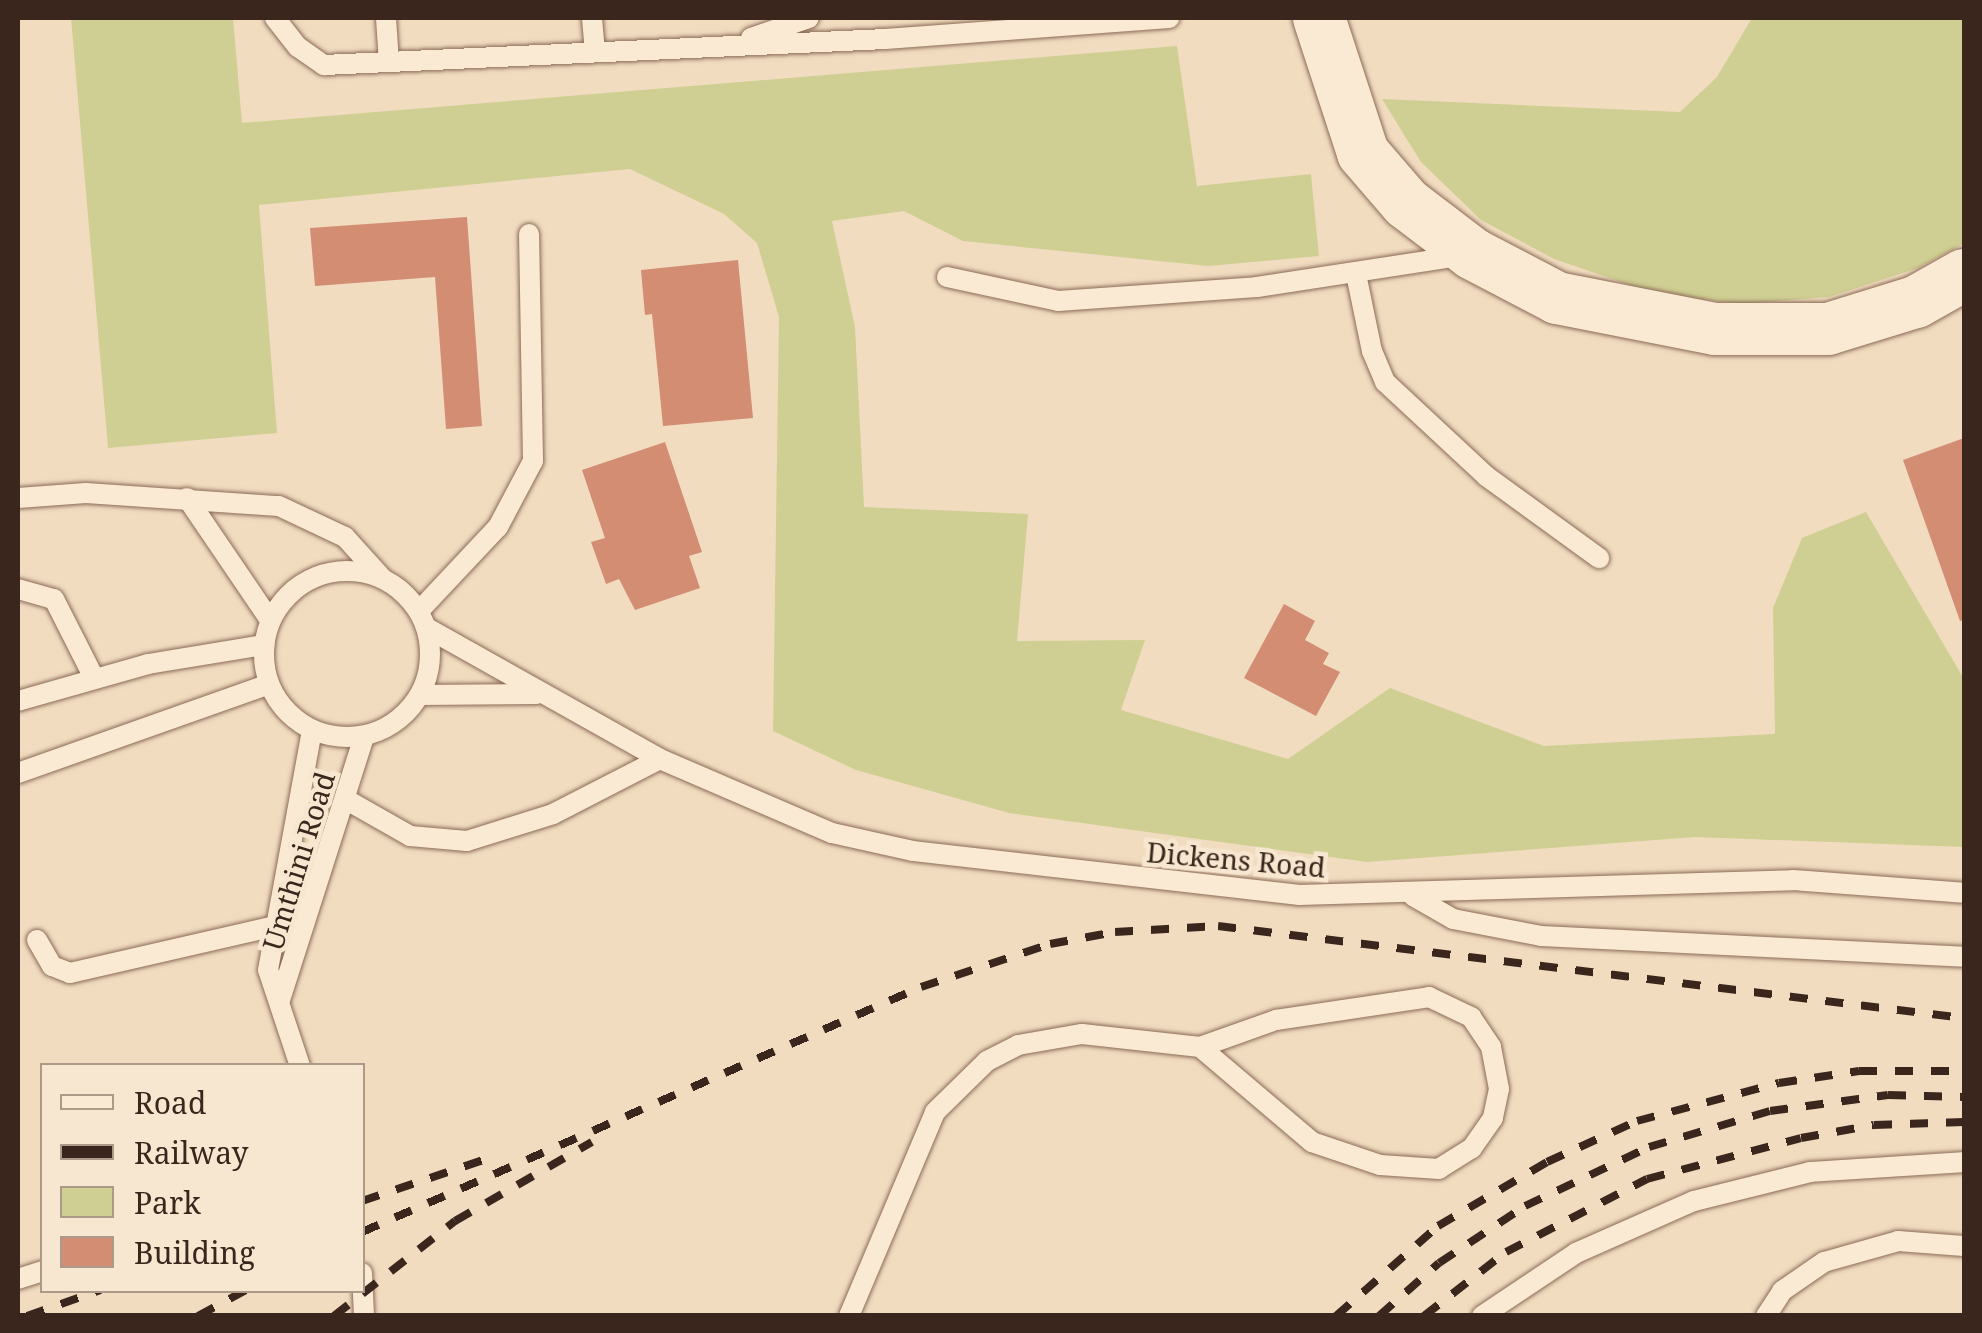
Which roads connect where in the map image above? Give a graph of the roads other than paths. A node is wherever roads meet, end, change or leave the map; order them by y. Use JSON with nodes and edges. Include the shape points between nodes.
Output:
{"nodes":[{"id":1,"x":275,"y":18,"type":"edge"},
{"id":2,"x":386,"y":18,"type":"edge"},
{"id":3,"x":592,"y":18,"type":"edge"},
{"id":4,"x":809,"y":18,"type":"edge"},
{"id":5,"x":1169,"y":18,"type":"edge"},
{"id":6,"x":1319,"y":18,"type":"edge"},
{"id":7,"x":725,"y":46,"type":"junction"},
{"id":8,"x":594,"y":52,"type":"junction"},
{"id":9,"x":389,"y":62,"type":"junction"},
{"id":10,"x":529,"y":234,"type":"dead end"},
{"id":11,"x":1472,"y":254,"type":"junction"},
{"id":12,"x":1356,"y":274,"type":"junction"},
{"id":13,"x":1964,"y":275,"type":"edge"},
{"id":14,"x":946,"y":276,"type":"dead end"},
{"id":15,"x":18,"y":498,"type":"edge"},
{"id":16,"x":187,"y":498,"type":"junction"},
{"id":17,"x":1599,"y":558,"type":"dead end"},
{"id":18,"x":381,"y":577,"type":"junction"},
{"id":19,"x":18,"y":589,"type":"edge"},
{"id":20,"x":423,"y":619,"type":"junction"},
{"id":21,"x":270,"y":620,"type":"junction"},
{"id":22,"x":264,"y":646,"type":"junction"},
{"id":23,"x":94,"y":678,"type":"junction"},
{"id":24,"x":269,"y":684,"type":"junction"},
{"id":25,"x":537,"y":694,"type":"junction"},
{"id":26,"x":420,"y":695,"type":"junction"},
{"id":27,"x":18,"y":701,"type":"edge"},
{"id":28,"x":312,"y":730,"type":"junction"},
{"id":29,"x":364,"y":736,"type":"junction"},
{"id":30,"x":660,"y":760,"type":"junction"},
{"id":31,"x":18,"y":773,"type":"edge"},
{"id":32,"x":345,"y":799,"type":"junction"},
{"id":33,"x":1964,"y":892,"type":"edge"},
{"id":34,"x":1413,"y":896,"type":"junction"},
{"id":35,"x":271,"y":928,"type":"junction"},
{"id":36,"x":37,"y":940,"type":"dead end"},
{"id":37,"x":1964,"y":956,"type":"edge"},
{"id":38,"x":280,"y":1000,"type":"junction"},
{"id":39,"x":1200,"y":1047,"type":"junction"},
{"id":40,"x":299,"y":1063,"type":"edge"},
{"id":41,"x":1964,"y":1162,"type":"edge"},
{"id":42,"x":1964,"y":1246,"type":"edge"},
{"id":43,"x":848,"y":1316,"type":"edge"},
{"id":44,"x":1482,"y":1316,"type":"edge"},
{"id":45,"x":1766,"y":1316,"type":"edge"}],
"edges":[{"from":1,"to":9,"type":"lane","via":[[298,47],[324,65]]},
{"from":2,"to":9,"type":"lane"},
{"from":3,"to":8,"type":"lane"},
{"from":4,"to":7,"type":"lane"},
{"from":5,"to":7,"type":"lane"},
{"from":6,"to":11,"type":"street","via":[[1363,153],[1406,203]]},
{"from":7,"to":8,"type":"lane"},
{"from":8,"to":9,"type":"lane"},
{"from":10,"to":20,"type":"lane","via":[[533,460],[498,527]]},
{"from":11,"to":12,"type":"lane"},
{"from":11,"to":13,"type":"street","via":[[1556,298],[1715,329],[1828,329],[1916,302]]},
{"from":12,"to":14,"type":"lane","via":[[1058,301]]},
{"from":12,"to":17,"type":"lane","via":[[1372,351],[1386,382],[1486,476]]},
{"from":15,"to":16,"type":"lane"},
{"from":16,"to":18,"type":"lane","via":[[296,510],[345,537]]},
{"from":16,"to":21,"type":"lane"},
{"from":18,"to":20,"type":"lane"},
{"from":18,"to":21,"type":"lane","via":[[329,572],[305,582]]},
{"from":19,"to":23,"type":"lane","via":[[54,599]]},
{"from":20,"to":25,"type":"lane","name":"Dickens Road"},
{"from":20,"to":26,"type":"lane","via":[[431,662]]},
{"from":21,"to":22,"type":"lane"},
{"from":22,"to":23,"type":"lane"},
{"from":22,"to":24,"type":"lane"},
{"from":23,"to":27,"type":"lane"},
{"from":24,"to":28,"type":"lane","via":[[279,704]]},
{"from":24,"to":31,"type":"lane"},
{"from":25,"to":26,"type":"lane","name":"Dickens Road"},
{"from":25,"to":30,"type":"lane","name":"Dickens Road"},
{"from":26,"to":29,"type":"lane","via":[[386,728]]},
{"from":28,"to":29,"type":"lane"},
{"from":28,"to":35,"type":"lane","name":"Umthini Road"},
{"from":29,"to":32,"type":"lane","name":"Umthini Road"},
{"from":30,"to":32,"type":"lane","via":[[552,814],[467,841],[410,836]]},
{"from":30,"to":34,"type":"lane","name":"Dickens Road","via":[[832,834],[913,851],[1224,890]]},
{"from":32,"to":38,"type":"lane","name":"Umthini Road"},
{"from":33,"to":34,"type":"lane","name":"Dickens Road","via":[[1713,880],[1594,881]]},
{"from":34,"to":37,"type":"lane","via":[[1453,920],[1541,936]]},
{"from":35,"to":36,"type":"lane","via":[[70,973],[52,966]]},
{"from":35,"to":38,"type":"lane","name":"Umthini Road","via":[[268,970]]},
{"from":38,"to":40,"type":"lane","name":"Umthini Road"},
{"from":39,"to":39,"type":"lane","via":[[1276,1020],[1429,996],[1471,1016],[1491,1047],[1499,1088],[1493,1118],[1472,1148],[1439,1170],[1380,1166],[1312,1142]]},
{"from":39,"to":43,"type":"lane","via":[[1082,1034],[1018,1045],[987,1060],[935,1112]]},
{"from":41,"to":44,"type":"lane","via":[[1810,1172],[1694,1201],[1576,1253]]},
{"from":42,"to":45,"type":"lane","via":[[1898,1241],[1824,1262],[1782,1291]]}]}
